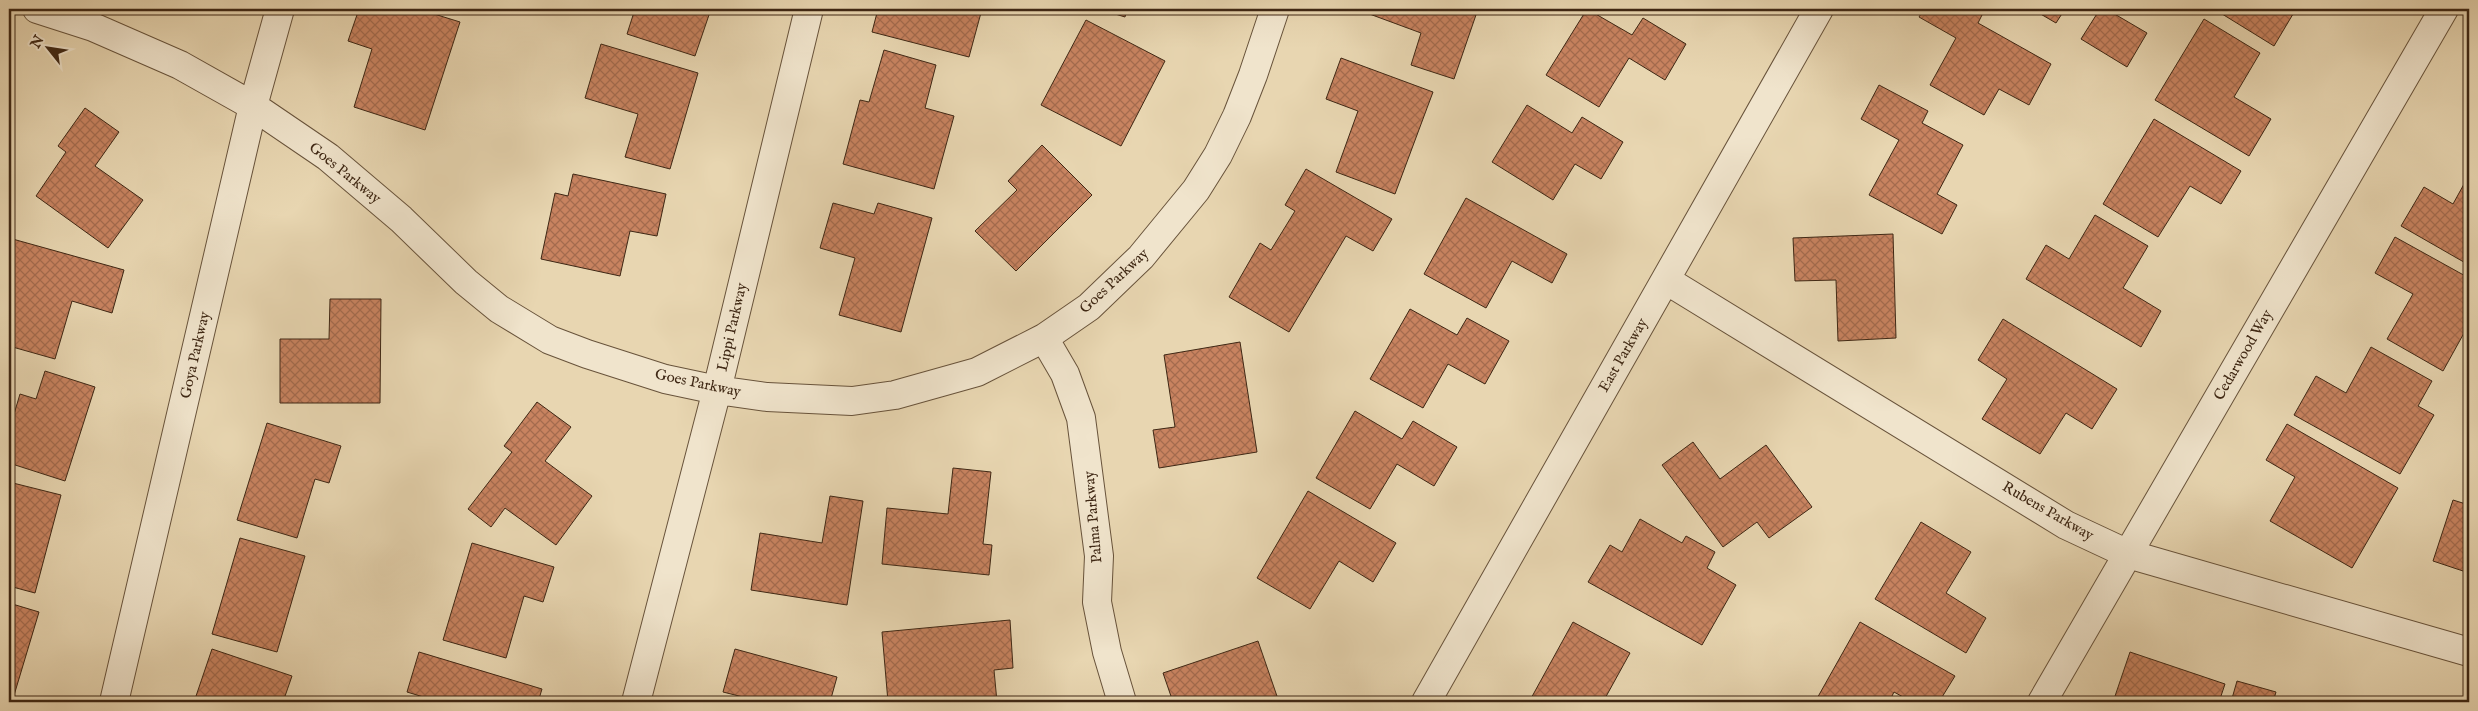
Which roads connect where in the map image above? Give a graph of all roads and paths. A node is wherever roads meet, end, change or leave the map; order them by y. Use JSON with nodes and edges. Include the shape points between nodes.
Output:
{"nodes":[{"id":1,"x":37,"y":9,"type":"edge"},
{"id":2,"x":280,"y":9,"type":"edge"},
{"id":3,"x":809,"y":9,"type":"edge"},
{"id":4,"x":1275,"y":9,"type":"edge"},
{"id":5,"x":1819,"y":9,"type":"edge"},
{"id":6,"x":2444,"y":9,"type":"edge"},
{"id":7,"x":253,"y":106,"type":"junction"},
{"id":8,"x":1666,"y":280,"type":"junction"},
{"id":9,"x":1044,"y":338,"type":"junction"},
{"id":10,"x":717,"y":390,"type":"junction"},
{"id":11,"x":2128,"y":554,"type":"junction"},
{"id":12,"x":2469,"y":652,"type":"edge"},
{"id":13,"x":114,"y":702,"type":"edge"},
{"id":14,"x":636,"y":702,"type":"edge"},
{"id":15,"x":1122,"y":702,"type":"edge"},
{"id":16,"x":1426,"y":702,"type":"edge"},
{"id":17,"x":2042,"y":702,"type":"edge"}],
"edges":[{"from":1,"to":7,"type":"street","name":"Goes Parkway","via":[[93,27],[180,65]]},
{"from":2,"to":7,"type":"street","name":"Goya Parkway"},
{"from":3,"to":10,"type":"street","name":"Lippi Parkway"},
{"from":4,"to":9,"type":"street","name":"Goes Parkway","via":[[1237,116],[1196,190],[1141,257],[1089,307]]},
{"from":5,"to":8,"type":"street","name":"East Parkway"},
{"from":6,"to":11,"type":"street","name":"Cedarwood Way"},
{"from":7,"to":10,"type":"street","name":"Goes Parkway","via":[[328,157],[499,309],[550,340],[586,354],[665,379]]},
{"from":7,"to":13,"type":"street","name":"Goya Parkway"},
{"from":8,"to":11,"type":"street","name":"Rubens Parkway","via":[[2066,524]]},
{"from":8,"to":16,"type":"street","name":"East Parkway"},
{"from":9,"to":10,"type":"street","name":"Goes Parkway","via":[[977,372],[895,395],[852,401],[767,397]]},
{"from":9,"to":15,"type":"street","name":"Palma Parkway","via":[[1065,374],[1081,418],[1099,556],[1097,602]]},
{"from":10,"to":14,"type":"street","name":"Lippi Parkway"},
{"from":11,"to":12,"type":"street","name":"Rubens Parkway"},
{"from":11,"to":17,"type":"street","name":"Cedarwood Way"}]}
